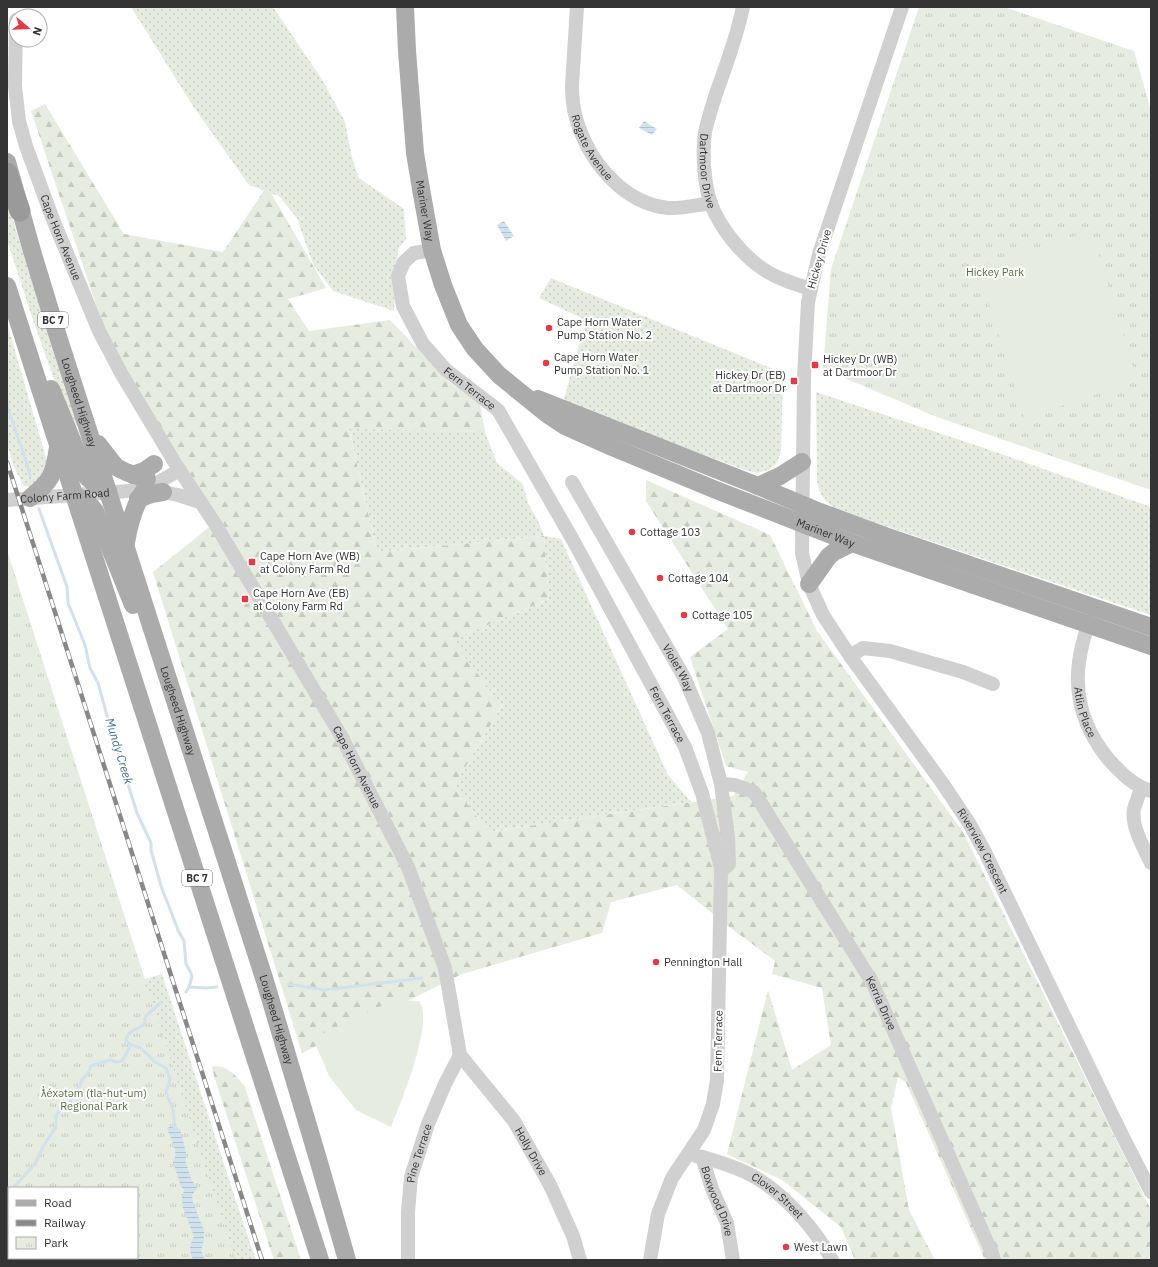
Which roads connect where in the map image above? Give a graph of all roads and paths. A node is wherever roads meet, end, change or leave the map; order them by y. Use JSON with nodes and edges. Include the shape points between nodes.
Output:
{"nodes":[{"id":1,"x":405,"y":7,"type":"edge"},
{"id":2,"x":577,"y":7,"type":"edge"},
{"id":3,"x":743,"y":7,"type":"edge"},
{"id":4,"x":902,"y":7,"type":"edge"},
{"id":5,"x":16,"y":48,"type":"edge"},
{"id":6,"x":7,"y":162,"type":"edge"},
{"id":7,"x":7,"y":172,"type":"edge"},
{"id":8,"x":711,"y":203,"type":"junction"},
{"id":9,"x":20,"y":211,"type":"junction"},
{"id":10,"x":432,"y":250,"type":"junction"},
{"id":11,"x":811,"y":289,"type":"junction"},
{"id":12,"x":9,"y":292,"type":"edge"},
{"id":13,"x":516,"y":388,"type":"junction"},
{"id":14,"x":88,"y":428,"type":"junction"},
{"id":15,"x":161,"y":439,"type":"junction"},
{"id":16,"x":58,"y":446,"type":"junction"},
{"id":17,"x":802,"y":462,"type":"junction"},
{"id":18,"x":177,"y":466,"type":"junction"},
{"id":19,"x":572,"y":482,"type":"dead end"},
{"id":20,"x":136,"y":484,"type":"junction"},
{"id":21,"x":758,"y":486,"type":"junction"},
{"id":22,"x":163,"y":492,"type":"joint"},
{"id":23,"x":74,"y":495,"type":"junction"},
{"id":24,"x":30,"y":498,"type":"junction"},
{"id":25,"x":7,"y":500,"type":"edge"},
{"id":26,"x":200,"y":502,"type":"junction"},
{"id":27,"x":802,"y":504,"type":"junction"},
{"id":28,"x":802,"y":523,"type":"junction"},
{"id":29,"x":852,"y":542,"type":"junction"},
{"id":30,"x":125,"y":546,"type":"junction"},
{"id":31,"x":809,"y":584,"type":"junction"},
{"id":32,"x":1094,"y":608,"type":"junction"},
{"id":33,"x":1088,"y":625,"type":"junction"},
{"id":34,"x":1151,"y":627,"type":"edge"},
{"id":35,"x":1151,"y":646,"type":"edge"},
{"id":36,"x":850,"y":656,"type":"junction"},
{"id":37,"x":993,"y":684,"type":"dead end"},
{"id":38,"x":186,"y":736,"type":"junction"},
{"id":39,"x":721,"y":784,"type":"junction"},
{"id":40,"x":1146,"y":790,"type":"edge"},
{"id":41,"x":1151,"y":863,"type":"edge"},
{"id":42,"x":721,"y":868,"type":"junction"},
{"id":43,"x":460,"y":1055,"type":"junction"},
{"id":44,"x":688,"y":1153,"type":"junction"},
{"id":45,"x":702,"y":1157,"type":"junction"},
{"id":46,"x":1151,"y":1192,"type":"edge"},
{"id":47,"x":320,"y":1260,"type":"edge"},
{"id":48,"x":347,"y":1260,"type":"edge"},
{"id":49,"x":408,"y":1260,"type":"edge"},
{"id":50,"x":580,"y":1260,"type":"edge"},
{"id":51,"x":650,"y":1260,"type":"edge"},
{"id":52,"x":733,"y":1260,"type":"edge"},
{"id":53,"x":832,"y":1260,"type":"edge"},
{"id":54,"x":994,"y":1260,"type":"edge"}],
"edges":[{"from":1,"to":10,"type":"main road","name":"Mariner Way","via":[[415,153]]},
{"from":2,"to":8,"type":"street","name":"Rogate Avenue","via":[[572,97],[580,130],[595,158],[618,185],[648,203],[666,208],[685,208]]},
{"from":3,"to":8,"type":"street","name":"Dartmoor Drive","via":[[705,132],[704,167]]},
{"from":4,"to":11,"type":"street","name":"Hickey Drive","via":[[819,254]]},
{"from":5,"to":15,"type":"street","name":"Cape Horn Avenue","via":[[16,106],[28,154],[99,331]]},
{"from":6,"to":9,"type":"main road","name":"Lougheed Highway","number":"BC 7"},
{"from":7,"to":9,"type":"highway"},
{"from":8,"to":11,"type":"street","name":"Dartmoor Drive","via":[[722,224],[744,253],[763,269]]},
{"from":9,"to":14,"type":"main road","name":"Lougheed Highway","number":"BC 7"},
{"from":10,"to":13,"type":"main road","name":"Mariner Way","via":[[442,284],[462,330],[491,367]]},
{"from":10,"to":42,"type":"street","name":"Fern Terrace","via":[[414,253],[404,262],[398,276],[403,306],[423,344],[446,370],[498,410],[573,540],[685,747],[702,793]]},
{"from":11,"to":17,"type":"street","name":"Hickey Drive","via":[[808,304]]},
{"from":12,"to":16,"type":"main road","number":"BC 7"},
{"from":12,"to":20,"type":"main road","via":[[30,335],[86,475],[94,484]]},
{"from":13,"to":21,"type":"main road","name":"Mariner Way"},
{"from":13,"to":28,"type":"main road","name":"Mariner Way","via":[[547,414],[572,430]]},
{"from":14,"to":20,"type":"main road","name":"Lougheed Highway","number":"BC 7"},
{"from":14,"to":20,"type":"main road","via":[[115,465]]},
{"from":15,"to":18,"type":"street","name":"Cape Horn Avenue"},
{"from":15,"to":20,"type":"street"},
{"from":16,"to":23,"type":"main road","number":"BC 7"},
{"from":16,"to":24,"type":"main road","via":[[51,477],[45,486]]},
{"from":17,"to":21,"type":"main road"},
{"from":17,"to":27,"type":"street","name":"Hickey Drive"},
{"from":18,"to":20,"type":"street","name":"Colony Farm Road"},
{"from":18,"to":26,"type":"street","name":"Cape Horn Avenue"},
{"from":19,"to":39,"type":"street","name":"Violet Way","via":[[684,677],[708,733]]},
{"from":20,"to":22,"type":"main road","via":[[151,494]]},
{"from":20,"to":23,"type":"street","name":"Colony Farm Road"},
{"from":20,"to":30,"type":"main road","name":"Lougheed Highway","number":"BC 7"},
{"from":20,"to":30,"type":"main road"},
{"from":21,"to":27,"type":"main road","name":"Mariner Way"},
{"from":22,"to":26,"type":"street"},
{"from":23,"to":24,"type":"street","name":"Colony Farm Road"},
{"from":23,"to":38,"type":"main road","via":[[87,502],[95,511]]},
{"from":23,"to":47,"type":"main road","number":"BC 7"},
{"from":24,"to":25,"type":"street","name":"Colony Farm Road"},
{"from":26,"to":43,"type":"street","name":"Cape Horn Avenue","via":[[340,734],[408,867],[445,968]]},
{"from":27,"to":28,"type":"street","name":"Hickey Drive"},
{"from":27,"to":32,"type":"main road","name":"Mariner Way","via":[[885,536]]},
{"from":28,"to":29,"type":"main road","name":"Mariner Way"},
{"from":28,"to":31,"type":"street","name":"Riverview Crescent","via":[[802,553]]},
{"from":29,"to":31,"type":"main road","via":[[829,556]]},
{"from":29,"to":33,"type":"main road","name":"Mariner Way"},
{"from":30,"to":38,"type":"main road","name":"Lougheed Highway","number":"BC 7"},
{"from":31,"to":36,"type":"street","name":"Riverview Crescent","via":[[823,615]]},
{"from":32,"to":33,"type":"street","name":"Atlin Place"},
{"from":32,"to":34,"type":"main road","name":"Mariner Way"},
{"from":33,"to":35,"type":"main road","name":"Mariner Way"},
{"from":33,"to":40,"type":"street","name":"Atlin Place","via":[[1078,663],[1083,716],[1106,756],[1126,777]]},
{"from":36,"to":37,"type":"street","via":[[862,648],[890,651],[963,672]]},
{"from":36,"to":46,"type":"street","name":"Riverview Crescent","via":[[947,790],[985,852]]},
{"from":38,"to":48,"type":"main road","name":"Lougheed Highway","number":"BC 7","via":[[280,1028]]},
{"from":39,"to":42,"type":"street","name":"Violet Way","via":[[729,864]]},
{"from":39,"to":54,"type":"street","name":"Kerria Drive","via":[[735,785],[754,792],[872,982]]},
{"from":40,"to":41,"type":"street","via":[[1134,810],[1134,819]]},
{"from":42,"to":44,"type":"street","name":"Fern Terrace","via":[[717,1080],[713,1104],[704,1130]]},
{"from":43,"to":49,"type":"street","name":"Pine Terrace","via":[[428,1124],[411,1177]]},
{"from":43,"to":50,"type":"street","name":"Holly Drive","via":[[514,1121],[550,1185]]},
{"from":44,"to":45,"type":"street","name":"Boxwood Drive"},
{"from":44,"to":51,"type":"street","name":"Fern Terrace","via":[[672,1178],[658,1214]]},
{"from":45,"to":52,"type":"street","name":"Boxwood Drive","via":[[727,1223]]},
{"from":45,"to":53,"type":"street","name":"Clover Street","via":[[726,1164],[754,1177],[784,1198],[812,1230]]}]}
